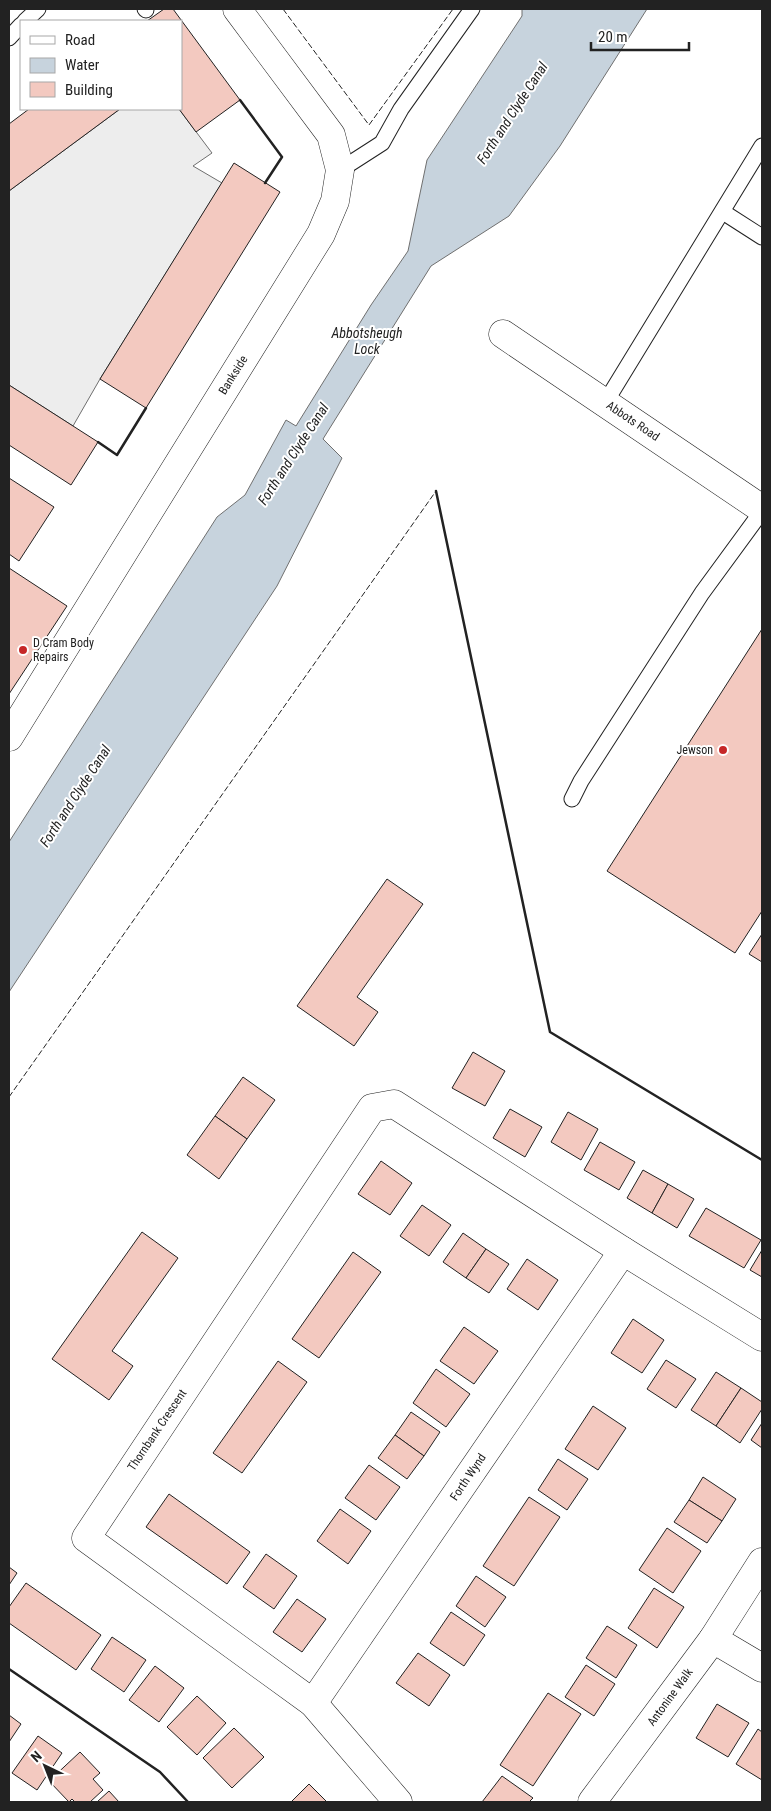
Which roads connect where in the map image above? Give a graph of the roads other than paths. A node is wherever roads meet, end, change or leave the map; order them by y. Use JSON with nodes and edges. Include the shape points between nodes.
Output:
{"nodes":[{"id":1,"x":38,"y":9,"type":"edge"},
{"id":2,"x":238,"y":9,"type":"edge"},
{"id":3,"x":472,"y":9,"type":"edge"},
{"id":4,"x":26,"y":20,"type":"edge"},
{"id":5,"x":20,"y":26,"type":"edge"},
{"id":6,"x":9,"y":38,"type":"edge"},
{"id":7,"x":762,"y":146,"type":"edge"},
{"id":8,"x":340,"y":170,"type":"junction"},
{"id":9,"x":723,"y":212,"type":"junction"},
{"id":10,"x":762,"y":237,"type":"edge"},
{"id":11,"x":503,"y":334,"type":"dead end"},
{"id":12,"x":605,"y":403,"type":"junction"},
{"id":13,"x":762,"y":510,"type":"edge"},
{"id":14,"x":9,"y":737,"type":"edge"},
{"id":15,"x":572,"y":800,"type":"dead end"},
{"id":16,"x":623,"y":1251,"type":"junction"},
{"id":17,"x":762,"y":1336,"type":"edge"},
{"id":18,"x":762,"y":1562,"type":"edge"},
{"id":19,"x":713,"y":1639,"type":"junction"},
{"id":20,"x":762,"y":1668,"type":"edge"},
{"id":21,"x":313,"y":1703,"type":"junction"},
{"id":22,"x":398,"y":1802,"type":"edge"},
{"id":23,"x":592,"y":1802,"type":"edge"}],
"edges":[{"from":1,"to":4,"type":"lane"},
{"from":2,"to":8,"type":"street","name":"Bankside","via":[[331,135]]},
{"from":3,"to":8,"type":"lane","via":[[401,109],[382,143]]},
{"from":5,"to":6,"type":"lane"},
{"from":7,"to":9,"type":"lane"},
{"from":8,"to":14,"type":"street","name":"Bankside","via":[[335,201],[321,234]]},
{"from":9,"to":10,"type":"lane"},
{"from":9,"to":12,"type":"lane"},
{"from":11,"to":12,"type":"street","name":"Abbots Road"},
{"from":12,"to":13,"type":"street","name":"Abbots Road"},
{"from":13,"to":15,"type":"lane","via":[[702,593]]},
{"from":16,"to":17,"type":"street"},
{"from":16,"to":21,"type":"street","name":"Forth Wynd"},
{"from":16,"to":21,"type":"street","name":"Thornbank Crescent","via":[[394,1104],[372,1108],[86,1538]]},
{"from":18,"to":19,"type":"street"},
{"from":19,"to":20,"type":"street"},
{"from":19,"to":23,"type":"street","name":"Antonine Walk"},
{"from":21,"to":22,"type":"street"}]}
